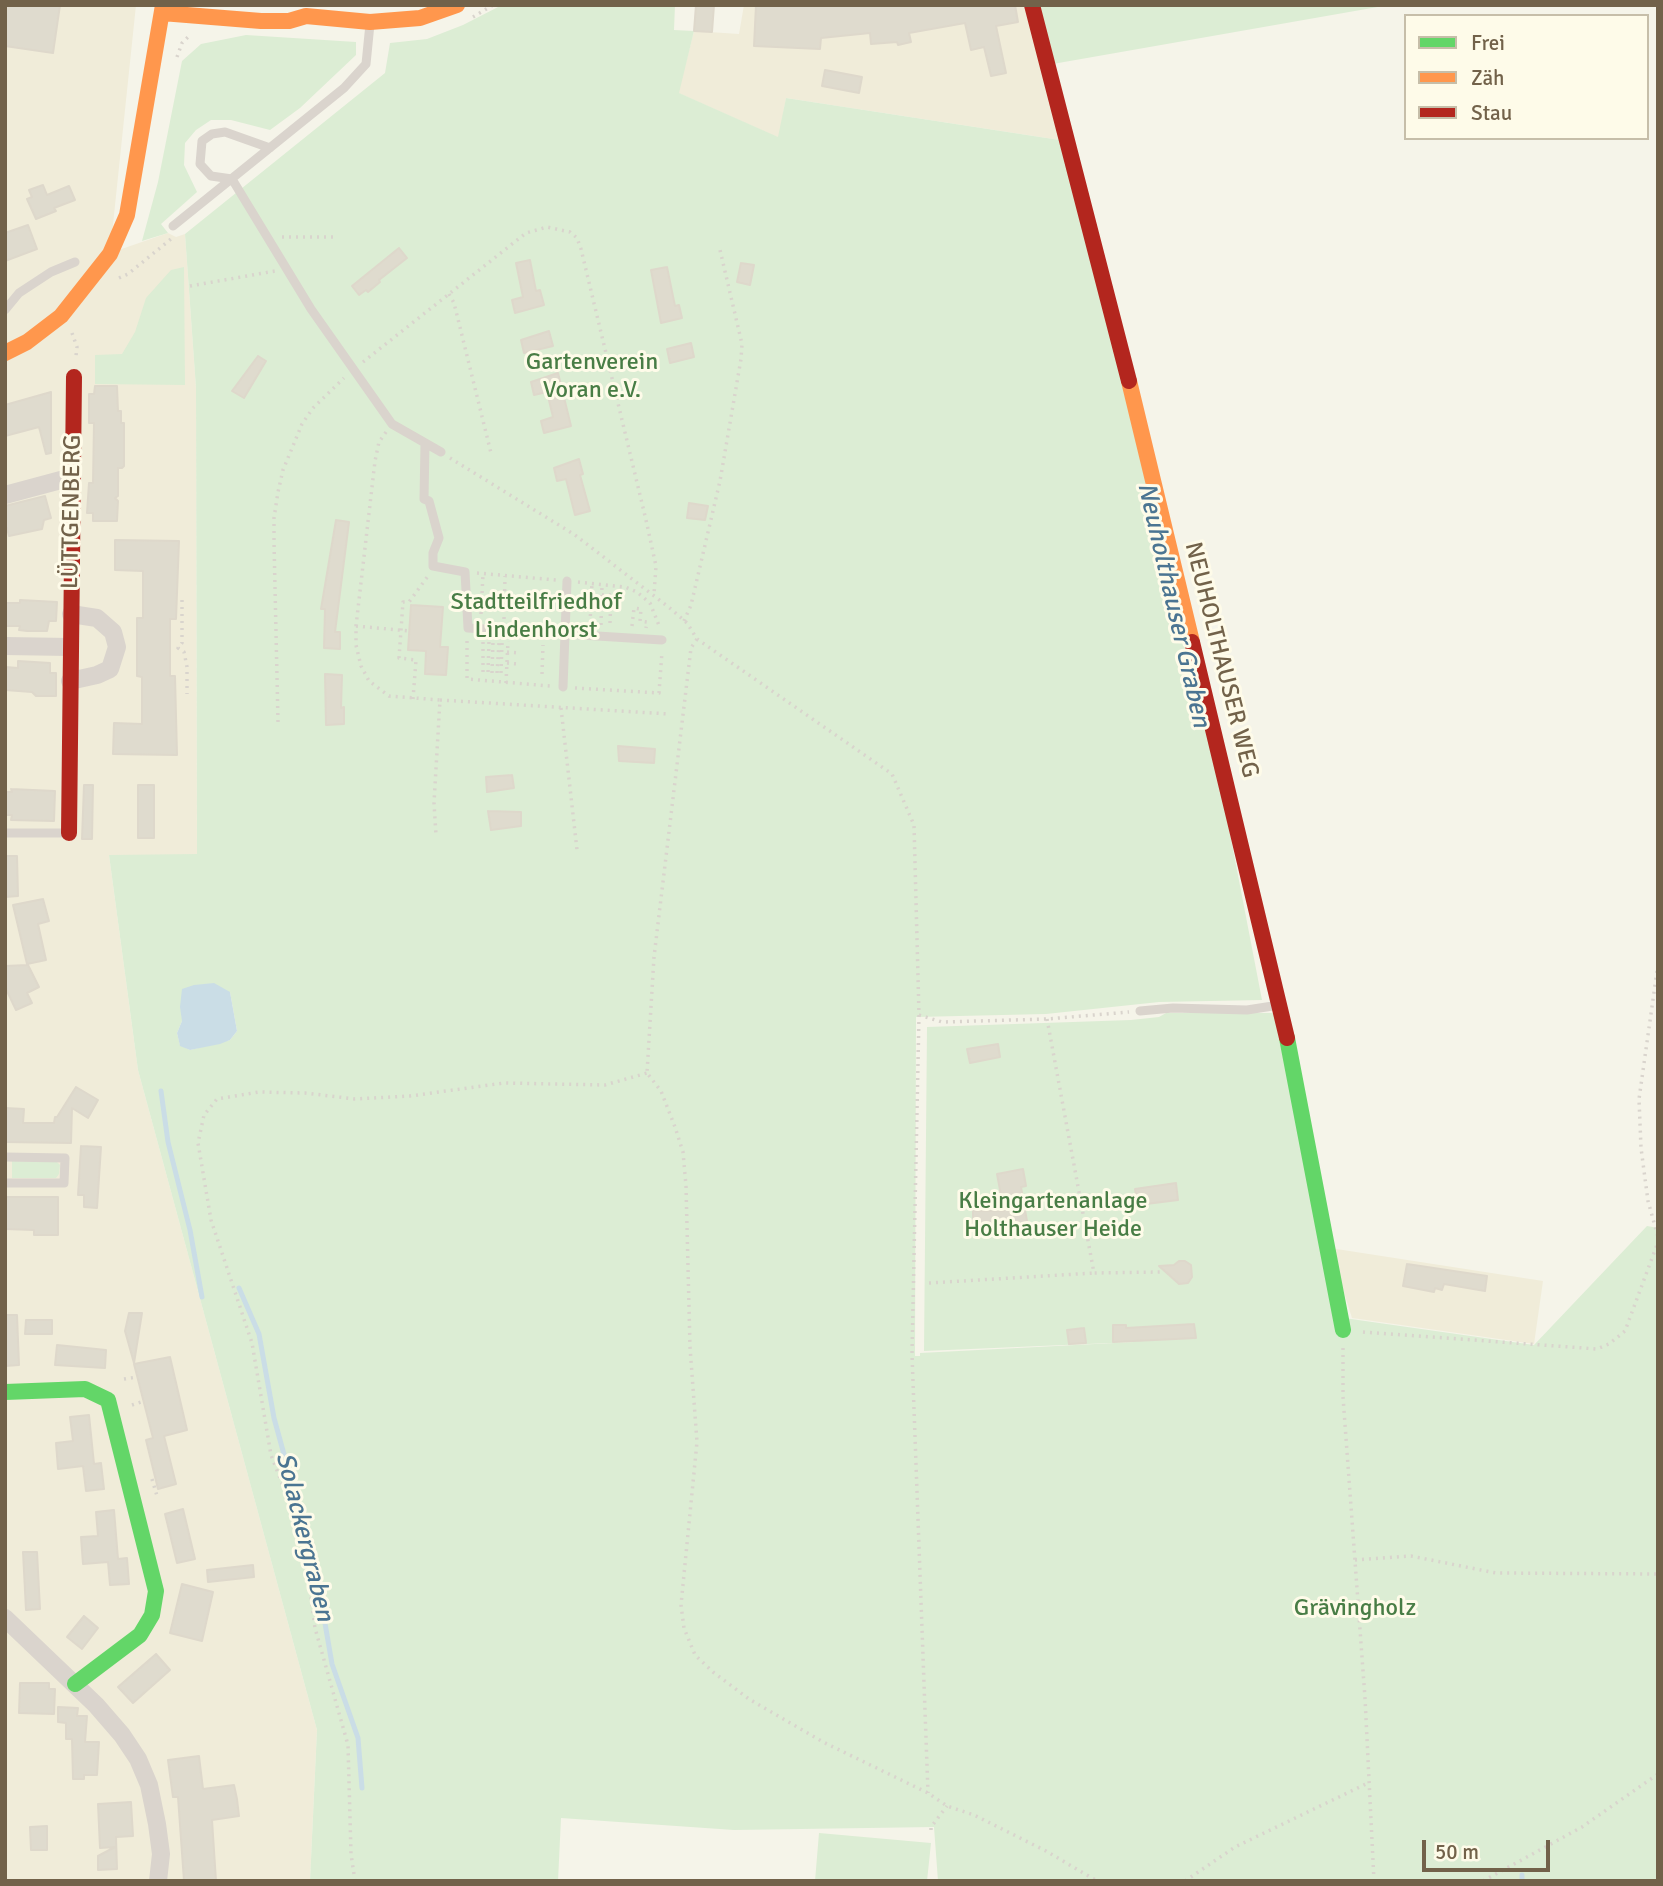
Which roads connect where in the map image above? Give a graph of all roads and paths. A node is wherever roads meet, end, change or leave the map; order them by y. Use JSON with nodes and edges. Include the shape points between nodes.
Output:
{"nodes":[{"id":1,"x":284,"y":5,"type":"edge"},
{"id":2,"x":457,"y":5,"type":"edge"},
{"id":3,"x":1032,"y":5,"type":"edge"},
{"id":4,"x":163,"y":9,"type":"edge"},
{"id":5,"x":306,"y":16,"type":"junction"},
{"id":6,"x":370,"y":22,"type":"junction"},
{"id":7,"x":270,"y":148,"type":"junction"},
{"id":8,"x":232,"y":178,"type":"junction"},
{"id":9,"x":173,"y":226,"type":"joint"},
{"id":10,"x":336,"y":237,"type":"dead end"},
{"id":11,"x":269,"y":239,"type":"junction"},
{"id":12,"x":720,"y":250,"type":"dead end"},
{"id":13,"x":75,"y":262,"type":"dead end"},
{"id":14,"x":287,"y":268,"type":"junction"},
{"id":15,"x":93,"y":278,"type":"junction"},
{"id":16,"x":190,"y":286,"type":"dead end"},
{"id":17,"x":449,"y":294,"type":"junction"},
{"id":18,"x":5,"y":310,"type":"edge"},
{"id":19,"x":5,"y":353,"type":"edge"},
{"id":20,"x":354,"y":369,"type":"junction"},
{"id":21,"x":74,"y":377,"type":"dead end"},
{"id":22,"x":392,"y":425,"type":"junction"},
{"id":23,"x":425,"y":444,"type":"junction"},
{"id":24,"x":441,"y":452,"type":"joint"},
{"id":25,"x":491,"y":453,"type":"dead end"},
{"id":26,"x":72,"y":477,"type":"junction"},
{"id":27,"x":5,"y":495,"type":"edge"},
{"id":28,"x":433,"y":566,"type":"junction"},
{"id":29,"x":466,"y":572,"type":"junction"},
{"id":30,"x":483,"y":574,"type":"junction"},
{"id":31,"x":505,"y":576,"type":"junction"},
{"id":32,"x":567,"y":582,"type":"junction"},
{"id":33,"x":592,"y":583,"type":"junction"},
{"id":34,"x":603,"y":585,"type":"junction"},
{"id":35,"x":653,"y":594,"type":"junction"},
{"id":36,"x":602,"y":595,"type":"junction"},
{"id":37,"x":182,"y":600,"type":"dead end"},
{"id":38,"x":71,"y":614,"type":"junction"},
{"id":39,"x":684,"y":621,"type":"junction"},
{"id":40,"x":601,"y":623,"type":"junction"},
{"id":41,"x":356,"y":625,"type":"junction"},
{"id":42,"x":468,"y":628,"type":"junction"},
{"id":43,"x":481,"y":628,"type":"junction"},
{"id":44,"x":401,"y":629,"type":"junction"},
{"id":45,"x":503,"y":629,"type":"junction"},
{"id":46,"x":409,"y":631,"type":"dead end"},
{"id":47,"x":544,"y":633,"type":"junction"},
{"id":48,"x":565,"y":635,"type":"junction"},
{"id":49,"x":595,"y":636,"type":"junction"},
{"id":50,"x":631,"y":638,"type":"junction"},
{"id":51,"x":645,"y":639,"type":"junction"},
{"id":52,"x":697,"y":639,"type":"junction"},
{"id":53,"x":662,"y":640,"type":"junction"},
{"id":54,"x":5,"y":646,"type":"edge"},
{"id":55,"x":70,"y":646,"type":"junction"},
{"id":56,"x":170,"y":647,"type":"dead end"},
{"id":57,"x":178,"y":648,"type":"junction"},
{"id":58,"x":507,"y":652,"type":"junction"},
{"id":59,"x":519,"y":653,"type":"dead end"},
{"id":60,"x":507,"y":663,"type":"junction"},
{"id":61,"x":518,"y":664,"type":"dead end"},
{"id":62,"x":487,"y":672,"type":"joint"},
{"id":63,"x":499,"y":673,"type":"dead end"},
{"id":64,"x":542,"y":674,"type":"dead end"},
{"id":65,"x":70,"y":681,"type":"junction"},
{"id":66,"x":506,"y":683,"type":"junction"},
{"id":67,"x":563,"y":687,"type":"junction"},
{"id":68,"x":187,"y":694,"type":"dead end"},
{"id":69,"x":413,"y":699,"type":"junction"},
{"id":70,"x":440,"y":701,"type":"junction"},
{"id":71,"x":561,"y":708,"type":"junction"},
{"id":72,"x":669,"y":714,"type":"dead end"},
{"id":73,"x":278,"y":722,"type":"dead end"},
{"id":74,"x":5,"y":833,"type":"edge"},
{"id":75,"x":69,"y":833,"type":"joint"},
{"id":76,"x":436,"y":835,"type":"dead end"},
{"id":77,"x":577,"y":850,"type":"dead end"},
{"id":78,"x":1658,"y":964,"type":"edge"},
{"id":79,"x":1280,"y":1004,"type":"junction"},
{"id":80,"x":1140,"y":1011,"type":"joint"},
{"id":81,"x":919,"y":1015,"type":"junction"},
{"id":82,"x":1048,"y":1019,"type":"junction"},
{"id":83,"x":647,"y":1073,"type":"junction"},
{"id":84,"x":5,"y":1157,"type":"edge"},
{"id":85,"x":5,"y":1183,"type":"edge"},
{"id":86,"x":1658,"y":1240,"type":"edge"},
{"id":87,"x":1161,"y":1272,"type":"dead end"},
{"id":88,"x":1094,"y":1273,"type":"junction"},
{"id":89,"x":929,"y":1283,"type":"dead end"},
{"id":90,"x":1343,"y":1330,"type":"junction"},
{"id":91,"x":137,"y":1377,"type":"dead end"},
{"id":92,"x":124,"y":1380,"type":"dead end"},
{"id":93,"x":5,"y":1392,"type":"edge"},
{"id":94,"x":144,"y":1402,"type":"dead end"},
{"id":95,"x":132,"y":1405,"type":"dead end"},
{"id":96,"x":152,"y":1479,"type":"dead end"},
{"id":97,"x":157,"y":1496,"type":"dead end"},
{"id":98,"x":1355,"y":1560,"type":"junction"},
{"id":99,"x":1658,"y":1574,"type":"edge"},
{"id":100,"x":5,"y":1618,"type":"edge"},
{"id":101,"x":75,"y":1684,"type":"junction"},
{"id":102,"x":1658,"y":1774,"type":"edge"},
{"id":103,"x":1368,"y":1783,"type":"junction"},
{"id":104,"x":928,"y":1793,"type":"junction"},
{"id":105,"x":947,"y":1806,"type":"junction"},
{"id":106,"x":931,"y":1830,"type":"dead end"},
{"id":107,"x":158,"y":1881,"type":"edge"},
{"id":108,"x":355,"y":1881,"type":"edge"},
{"id":109,"x":1097,"y":1881,"type":"edge"},
{"id":110,"x":1185,"y":1881,"type":"edge"},
{"id":111,"x":1374,"y":1881,"type":"edge"},
{"id":112,"x":1483,"y":1881,"type":"edge"}],
"edges":[{"from":1,"to":5,"type":"street"},
{"from":2,"to":6,"type":"street","via":[[421,18]]},
{"from":3,"to":79,"type":"street","name":"NEUHOLTHAUSER WEG","via":[[1131,389]]},
{"from":4,"to":5,"type":"street","via":[[261,21]]},
{"from":4,"to":15,"type":"street","via":[[127,215],[110,254]]},
{"from":5,"to":6,"type":"street"},
{"from":6,"to":7,"type":"lane","via":[[366,64],[344,88]]},
{"from":7,"to":8,"type":"lane"},
{"from":7,"to":8,"type":"lane","via":[[225,132],[202,141],[200,164],[211,176]]},
{"from":8,"to":9,"type":"lane"},
{"from":8,"to":11,"type":"lane"},
{"from":9,"to":15,"type":"path","via":[[173,237],[128,274]]},
{"from":10,"to":11,"type":"path"},
{"from":11,"to":14,"type":"lane"},
{"from":12,"to":39,"type":"path","via":[[742,344],[741,359],[720,481]]},
{"from":13,"to":18,"type":"lane","via":[[19,293]]},
{"from":14,"to":16,"type":"path"},
{"from":14,"to":20,"type":"lane"},
{"from":15,"to":19,"type":"street","via":[[61,316]]},
{"from":17,"to":20,"type":"path"},
{"from":17,"to":25,"type":"path"},
{"from":17,"to":35,"type":"path","via":[[526,233],[547,227],[577,238],[656,566]]},
{"from":20,"to":22,"type":"lane"},
{"from":20,"to":73,"type":"path","via":[[302,424],[282,470],[274,518]]},
{"from":21,"to":26,"type":"street","name":"LÜTTGENBERG"},
{"from":22,"to":23,"type":"lane"},
{"from":22,"to":41,"type":"path","via":[[379,442],[375,461]]},
{"from":23,"to":24,"type":"lane"},
{"from":23,"to":28,"type":"lane","via":[[424,499],[429,502],[439,538]]},
{"from":24,"to":35,"type":"path","via":[[575,535]]},
{"from":26,"to":27,"type":"street"},
{"from":26,"to":38,"type":"street","name":"LÜTTGENBERG"},
{"from":28,"to":29,"type":"lane"},
{"from":28,"to":44,"type":"path","via":[[411,600],[403,602]]},
{"from":29,"to":30,"type":"path"},
{"from":29,"to":42,"type":"lane"},
{"from":30,"to":31,"type":"path"},
{"from":30,"to":43,"type":"path"},
{"from":31,"to":32,"type":"path"},
{"from":31,"to":45,"type":"path"},
{"from":32,"to":33,"type":"path"},
{"from":32,"to":48,"type":"lane"},
{"from":33,"to":34,"type":"path"},
{"from":33,"to":49,"type":"path"},
{"from":34,"to":36,"type":"path"},
{"from":34,"to":53,"type":"path","via":[[633,590],[647,599]]},
{"from":35,"to":39,"type":"path"},
{"from":36,"to":40,"type":"path"},
{"from":36,"to":40,"type":"path","via":[[611,595],[611,609],[610,623]]},
{"from":37,"to":57,"type":"path","via":[[182,643]]},
{"from":38,"to":55,"type":"street","name":"LÜTTGENBERG"},
{"from":38,"to":65,"type":"street","via":[[97,618],[113,632],[117,647],[110,669]]},
{"from":39,"to":52,"type":"path"},
{"from":40,"to":49,"type":"path"},
{"from":41,"to":44,"type":"path"},
{"from":41,"to":69,"type":"path","via":[[356,645],[369,681],[388,696]]},
{"from":42,"to":43,"type":"lane"},
{"from":42,"to":66,"type":"path","via":[[467,680]]},
{"from":43,"to":45,"type":"lane"},
{"from":44,"to":46,"type":"path"},
{"from":44,"to":69,"type":"path","via":[[398,659],[416,660]]},
{"from":45,"to":47,"type":"lane"},
{"from":47,"to":48,"type":"lane"},
{"from":47,"to":64,"type":"path"},
{"from":48,"to":49,"type":"lane"},
{"from":48,"to":67,"type":"lane"},
{"from":49,"to":50,"type":"lane"},
{"from":50,"to":51,"type":"lane"},
{"from":50,"to":51,"type":"path","via":[[634,608],[641,608],[640,621],[647,622]]},
{"from":51,"to":53,"type":"lane"},
{"from":52,"to":81,"type":"path","via":[[892,774],[914,825]]},
{"from":52,"to":83,"type":"path","via":[[691,648],[659,920]]},
{"from":53,"to":67,"type":"path","via":[[659,693]]},
{"from":54,"to":55,"type":"street"},
{"from":55,"to":65,"type":"street","name":"LÜTTGENBERG"},
{"from":56,"to":57,"type":"path"},
{"from":57,"to":68,"type":"path","via":[[184,652],[187,667]]},
{"from":58,"to":59,"type":"path"},
{"from":58,"to":60,"type":"path"},
{"from":58,"to":63,"type":"path","via":[[503,641]]},
{"from":60,"to":61,"type":"path"},
{"from":60,"to":66,"type":"path"},
{"from":62,"to":62,"type":"path","via":[[488,641]]},
{"from":65,"to":75,"type":"street","name":"LÜTTGENBERG"},
{"from":66,"to":67,"type":"path"},
{"from":69,"to":70,"type":"path"},
{"from":70,"to":71,"type":"path"},
{"from":70,"to":76,"type":"path"},
{"from":71,"to":72,"type":"path"},
{"from":71,"to":77,"type":"path"},
{"from":74,"to":75,"type":"lane","name":"LÜTTGENBERG"},
{"from":78,"to":86,"type":"path","via":[[1639,1099],[1648,1201]]},
{"from":79,"to":80,"type":"lane","via":[[1247,1010]]},
{"from":79,"to":90,"type":"street","name":"NEUHOLTHAUSER WEG"},
{"from":80,"to":82,"type":"path"},
{"from":81,"to":82,"type":"path","via":[[942,1022]]},
{"from":81,"to":104,"type":"path","via":[[912,1354]]},
{"from":82,"to":88,"type":"path"},
{"from":83,"to":104,"type":"path","via":[[661,1091],[675,1127],[686,1186],[697,1442],[681,1605],[691,1646],[713,1672],[749,1699],[823,1742]]},
{"from":83,"to":108,"type":"path","via":[[605,1085],[504,1083],[355,1099],[259,1092],[217,1099],[205,1115],[198,1143],[211,1220],[252,1343],[271,1455],[304,1554],[315,1628],[348,1745]]},
{"from":84,"to":85,"type":"lane","via":[[65,1158],[64,1183]]},
{"from":86,"to":90,"type":"path","via":[[1625,1331],[1597,1349]]},
{"from":87,"to":88,"type":"path"},
{"from":88,"to":89,"type":"path"},
{"from":90,"to":98,"type":"path"},
{"from":91,"to":92,"type":"path"},
{"from":93,"to":101,"type":"street","via":[[85,1389],[108,1400],[156,1591],[152,1615],[141,1635]]},
{"from":94,"to":95,"type":"path"},
{"from":96,"to":97,"type":"path"},
{"from":98,"to":99,"type":"path","via":[[1411,1556],[1496,1573]]},
{"from":98,"to":103,"type":"path"},
{"from":100,"to":101,"type":"street"},
{"from":101,"to":107,"type":"street","via":[[122,1735],[140,1763],[157,1824]]},
{"from":102,"to":112,"type":"path","via":[[1582,1827]]},
{"from":103,"to":110,"type":"path","via":[[1235,1847]]},
{"from":103,"to":111,"type":"path"},
{"from":104,"to":105,"type":"path"},
{"from":105,"to":106,"type":"path"},
{"from":105,"to":109,"type":"path","via":[[1046,1851]]}]}
